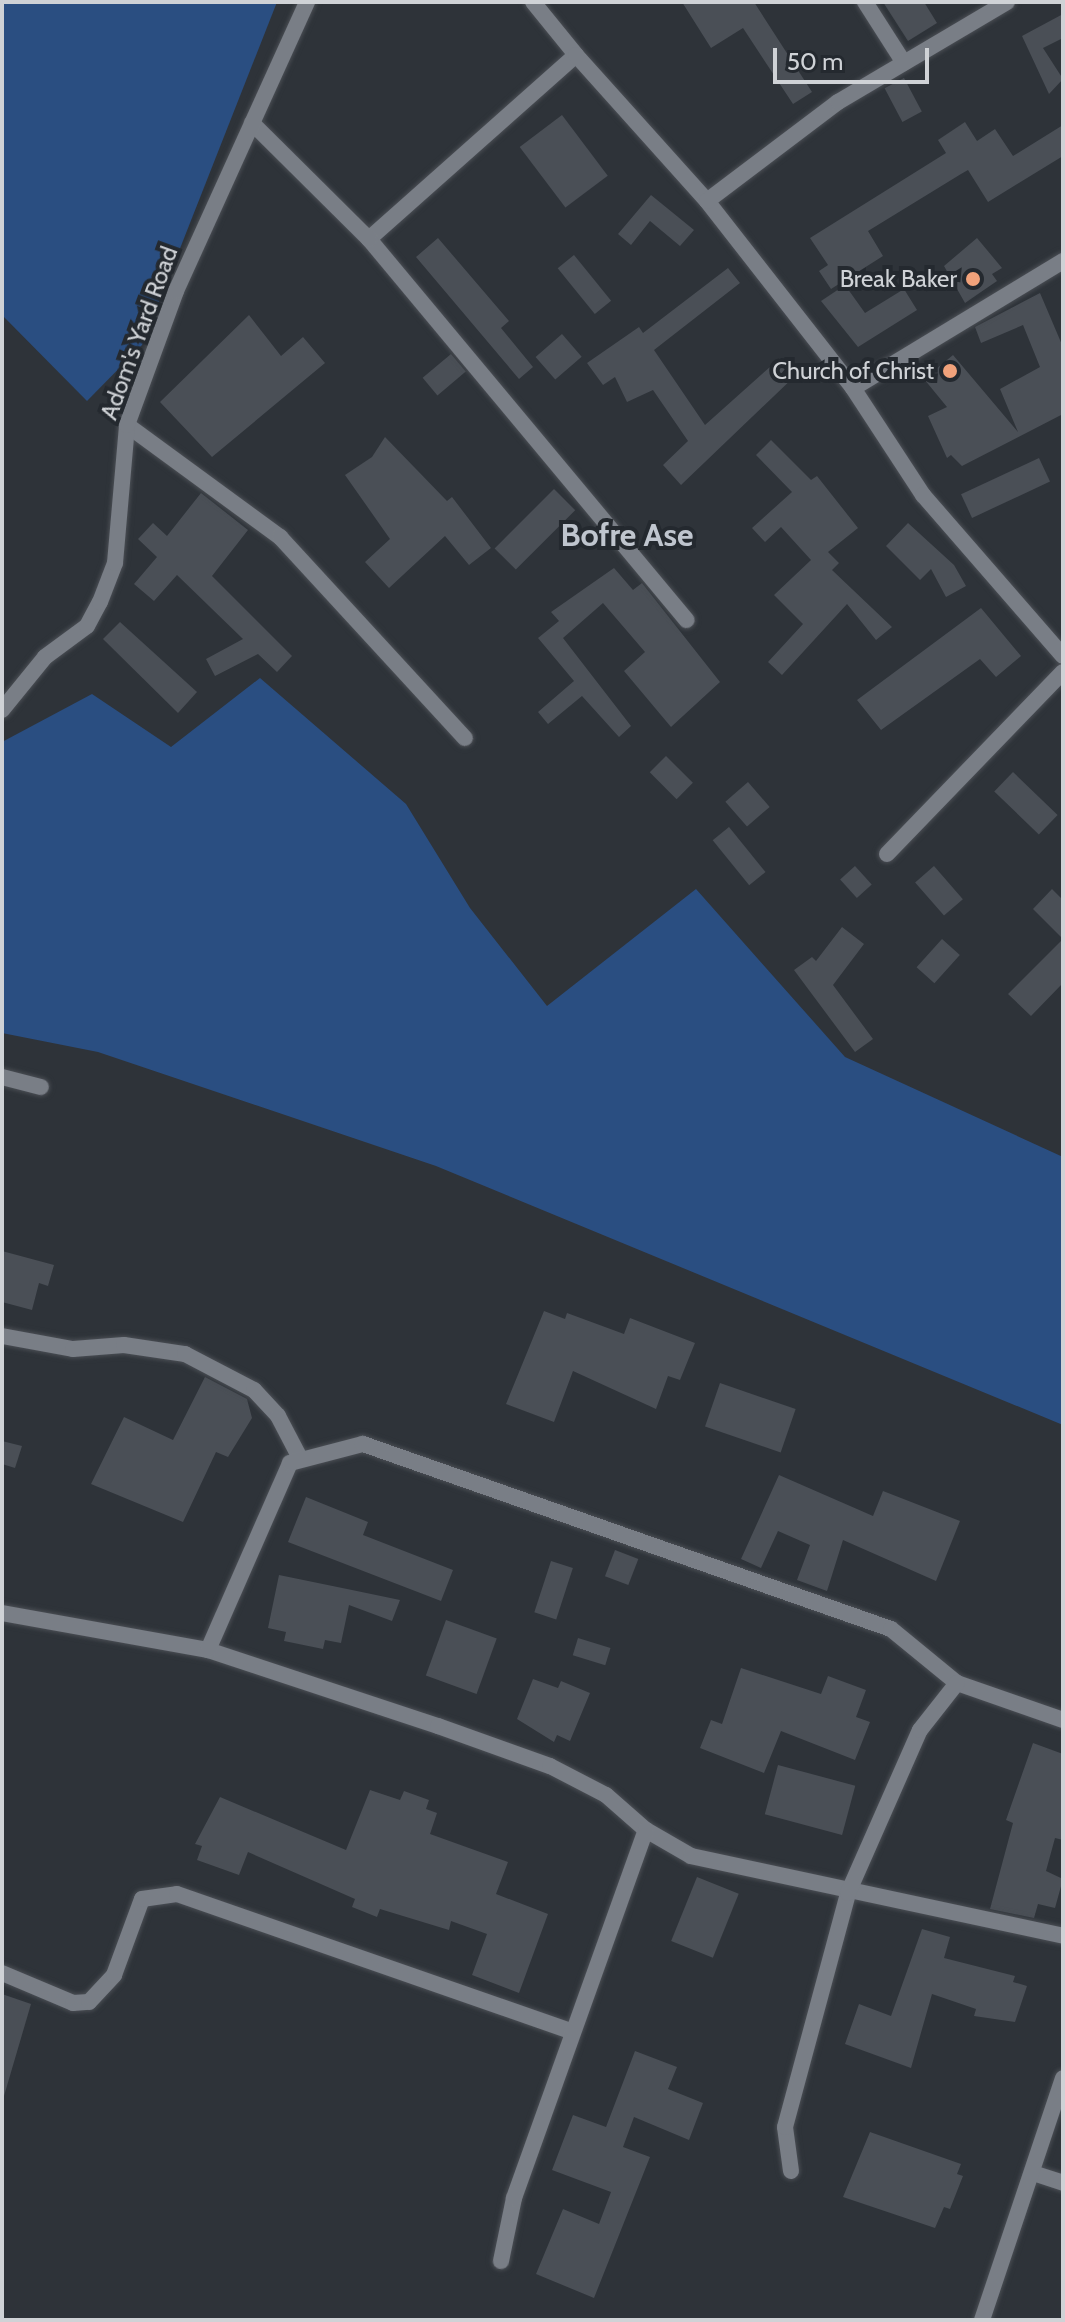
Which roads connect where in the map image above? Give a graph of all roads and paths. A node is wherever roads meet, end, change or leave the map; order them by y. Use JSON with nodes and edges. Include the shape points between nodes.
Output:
{"nodes":[{"id":1,"x":307,"y":2,"type":"edge"},
{"id":2,"x":533,"y":2,"type":"edge"},
{"id":3,"x":865,"y":2,"type":"edge"},
{"id":4,"x":1007,"y":2,"type":"edge"},
{"id":5,"x":576,"y":55,"type":"junction"},
{"id":6,"x":904,"y":63,"type":"junction"},
{"id":7,"x":252,"y":123,"type":"junction"},
{"id":8,"x":707,"y":201,"type":"junction"},
{"id":9,"x":369,"y":239,"type":"junction"},
{"id":10,"x":1063,"y":261,"type":"edge"},
{"id":11,"x":853,"y":388,"type":"junction"},
{"id":12,"x":127,"y":425,"type":"junction"},
{"id":13,"x":687,"y":620,"type":"dead end"},
{"id":14,"x":1063,"y":656,"type":"edge"},
{"id":15,"x":1063,"y":672,"type":"edge"},
{"id":16,"x":2,"y":710,"type":"edge"},
{"id":17,"x":465,"y":738,"type":"dead end"},
{"id":18,"x":887,"y":854,"type":"dead end"},
{"id":19,"x":2,"y":1077,"type":"edge"},
{"id":20,"x":41,"y":1087,"type":"dead end"},
{"id":21,"x":2,"y":1336,"type":"edge"},
{"id":22,"x":300,"y":1458,"type":"junction"},
{"id":23,"x":2,"y":1613,"type":"edge"},
{"id":24,"x":208,"y":1650,"type":"junction"},
{"id":25,"x":957,"y":1683,"type":"junction"},
{"id":26,"x":1063,"y":1720,"type":"edge"},
{"id":27,"x":646,"y":1830,"type":"junction"},
{"id":28,"x":848,"y":1893,"type":"junction"},
{"id":29,"x":1063,"y":1936,"type":"edge"},
{"id":30,"x":2,"y":1973,"type":"edge"},
{"id":31,"x":571,"y":2031,"type":"junction"},
{"id":32,"x":1063,"y":2078,"type":"edge"},
{"id":33,"x":791,"y":2171,"type":"dead end"},
{"id":34,"x":1033,"y":2173,"type":"junction"},
{"id":35,"x":1063,"y":2183,"type":"edge"},
{"id":36,"x":501,"y":2261,"type":"dead end"},
{"id":37,"x":982,"y":2320,"type":"edge"}],
"edges":[{"from":1,"to":7,"type":"street","name":"Adom's Yard Road"},
{"from":2,"to":5,"type":"street"},
{"from":3,"to":6,"type":"street"},
{"from":4,"to":6,"type":"street"},
{"from":5,"to":8,"type":"street"},
{"from":5,"to":9,"type":"street"},
{"from":6,"to":8,"type":"street","via":[[838,102]]},
{"from":7,"to":9,"type":"street"},
{"from":7,"to":12,"type":"street","name":"Adom's Yard Road","via":[[176,291]]},
{"from":8,"to":11,"type":"street"},
{"from":9,"to":13,"type":"street"},
{"from":10,"to":11,"type":"street"},
{"from":11,"to":14,"type":"street","via":[[923,495]]},
{"from":12,"to":16,"type":"street","name":"Adom's Yard Road","via":[[115,563],[100,602],[87,626],[45,657]]},
{"from":12,"to":17,"type":"street","via":[[280,537]]},
{"from":15,"to":18,"type":"street"},
{"from":19,"to":20,"type":"street"},
{"from":21,"to":22,"type":"street","via":[[73,1349],[124,1345],[185,1354],[254,1390],[278,1416]]},
{"from":22,"to":24,"type":"street","via":[[272,1491]]},
{"from":22,"to":25,"type":"street","via":[[363,1444],[753,1576],[891,1629]]},
{"from":23,"to":24,"type":"street"},
{"from":24,"to":27,"type":"street","via":[[550,1766],[606,1795]]},
{"from":25,"to":26,"type":"street"},
{"from":25,"to":28,"type":"street","via":[[920,1730]]},
{"from":27,"to":28,"type":"street","via":[[691,1856]]},
{"from":27,"to":31,"type":"street"},
{"from":28,"to":29,"type":"street"},
{"from":28,"to":33,"type":"street","via":[[785,2127]]},
{"from":30,"to":31,"type":"street","via":[[73,2003],[89,2002],[114,1975],[142,1899],[177,1894]]},
{"from":31,"to":36,"type":"street","via":[[514,2198]]},
{"from":32,"to":34,"type":"street"},
{"from":34,"to":35,"type":"street"},
{"from":34,"to":37,"type":"street"}]}
